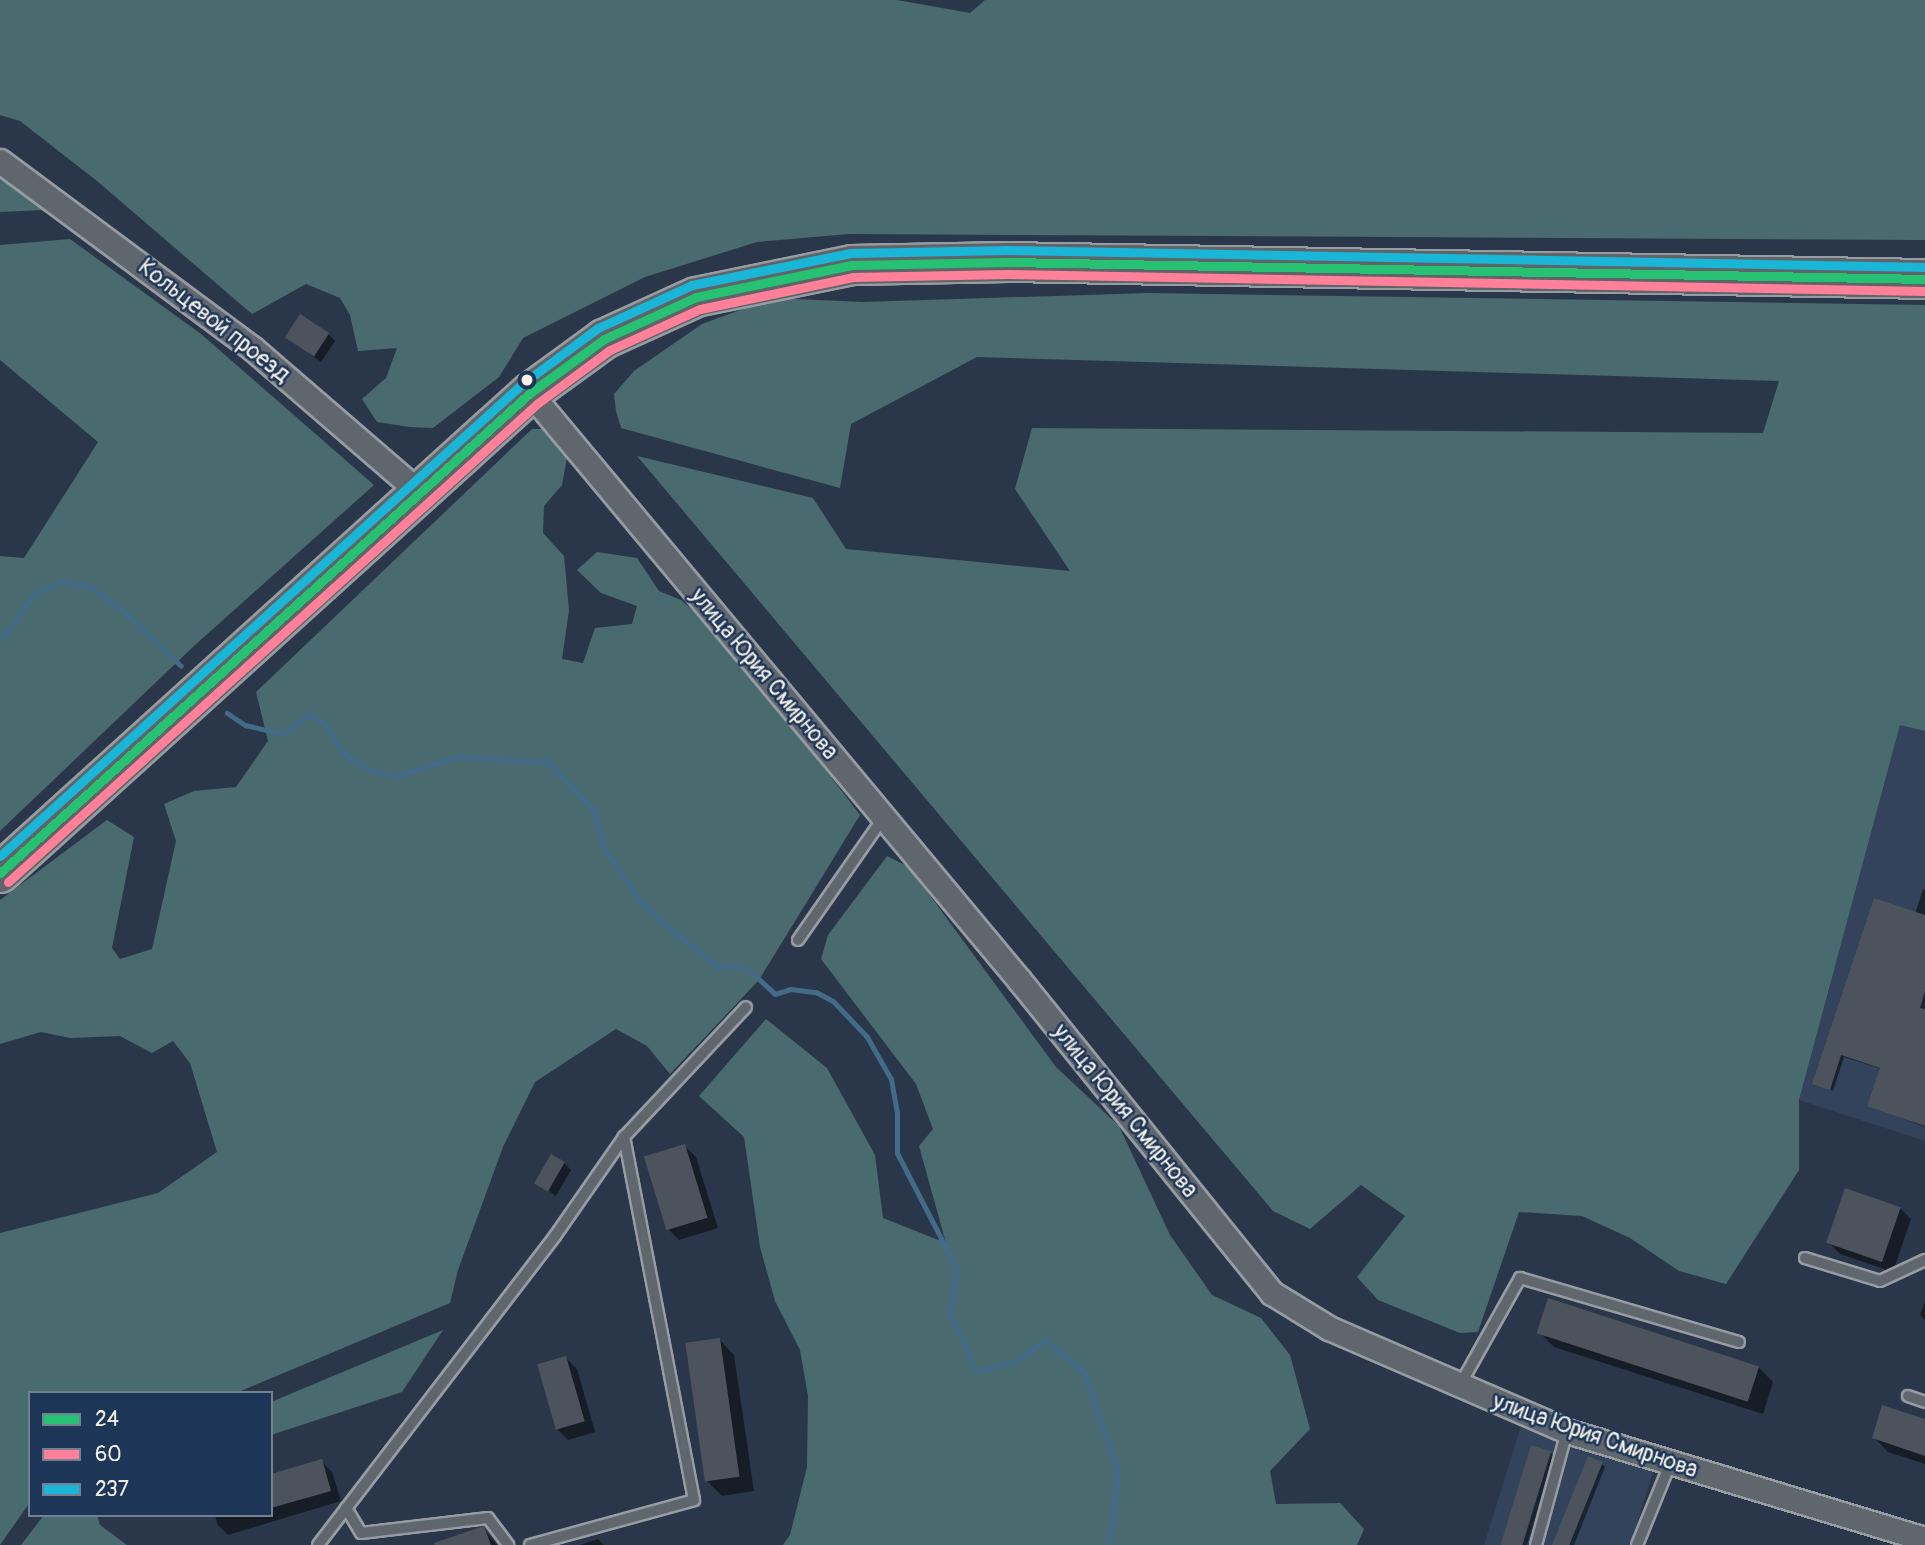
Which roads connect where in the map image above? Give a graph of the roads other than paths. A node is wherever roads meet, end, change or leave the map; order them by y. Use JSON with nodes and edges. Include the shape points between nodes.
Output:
{"nodes":[{"id":1,"x":0,"y":161,"type":"edge"},
{"id":2,"x":1925,"y":279,"type":"edge"},
{"id":3,"x":530,"y":393,"type":"junction"},
{"id":4,"x":420,"y":493,"type":"junction"},
{"id":5,"x":883,"y":818,"type":"junction"},
{"id":6,"x":0,"y":873,"type":"edge"},
{"id":7,"x":798,"y":940,"type":"dead end"},
{"id":8,"x":746,"y":1007,"type":"dead end"},
{"id":9,"x":624,"y":1137,"type":"junction"},
{"id":10,"x":1805,"y":1258,"type":"dead end"},
{"id":11,"x":1925,"y":1260,"type":"edge"},
{"id":12,"x":1739,"y":1342,"type":"dead end"},
{"id":13,"x":1459,"y":1386,"type":"junction"},
{"id":14,"x":1908,"y":1396,"type":"dead end"},
{"id":15,"x":1925,"y":1402,"type":"edge"},
{"id":16,"x":1567,"y":1431,"type":"junction"},
{"id":17,"x":1670,"y":1464,"type":"junction"},
{"id":18,"x":346,"y":1508,"type":"junction"},
{"id":19,"x":1925,"y":1539,"type":"edge"},
{"id":20,"x":318,"y":1545,"type":"edge"},
{"id":21,"x":508,"y":1545,"type":"edge"},
{"id":22,"x":530,"y":1545,"type":"edge"},
{"id":23,"x":1536,"y":1545,"type":"edge"},
{"id":24,"x":1637,"y":1545,"type":"edge"}],
"edges":[{"from":1,"to":4,"type":"street","name":"Кольцевой проезд","via":[[252,348]]},
{"from":2,"to":3,"type":"highway","via":[[1184,265],[852,265],[696,297],[604,339]]},
{"from":3,"to":4,"type":"highway"},
{"from":3,"to":5,"type":"street","name":"улица Юрия Смирнова"},
{"from":4,"to":6,"type":"highway"},
{"from":5,"to":7,"type":"lane"},
{"from":5,"to":13,"type":"street","name":"улица Юрия Смирнова","via":[[1272,1293],[1329,1328]]},
{"from":8,"to":9,"type":"lane"},
{"from":9,"to":18,"type":"lane","via":[[555,1236]]},
{"from":9,"to":22,"type":"lane","via":[[694,1500]]},
{"from":10,"to":11,"type":"lane","via":[[1880,1281]]},
{"from":12,"to":13,"type":"lane","via":[[1520,1278]]},
{"from":13,"to":16,"type":"street","name":"улица Юрия Смирнова"},
{"from":14,"to":15,"type":"lane"},
{"from":16,"to":17,"type":"street","name":"улица Юрия Смирнова"},
{"from":16,"to":23,"type":"lane"},
{"from":17,"to":19,"type":"street","name":"улица Юрия Смирнова"},
{"from":17,"to":24,"type":"lane"},
{"from":18,"to":20,"type":"lane"},
{"from":18,"to":21,"type":"lane","via":[[361,1533],[488,1518]]}]}
